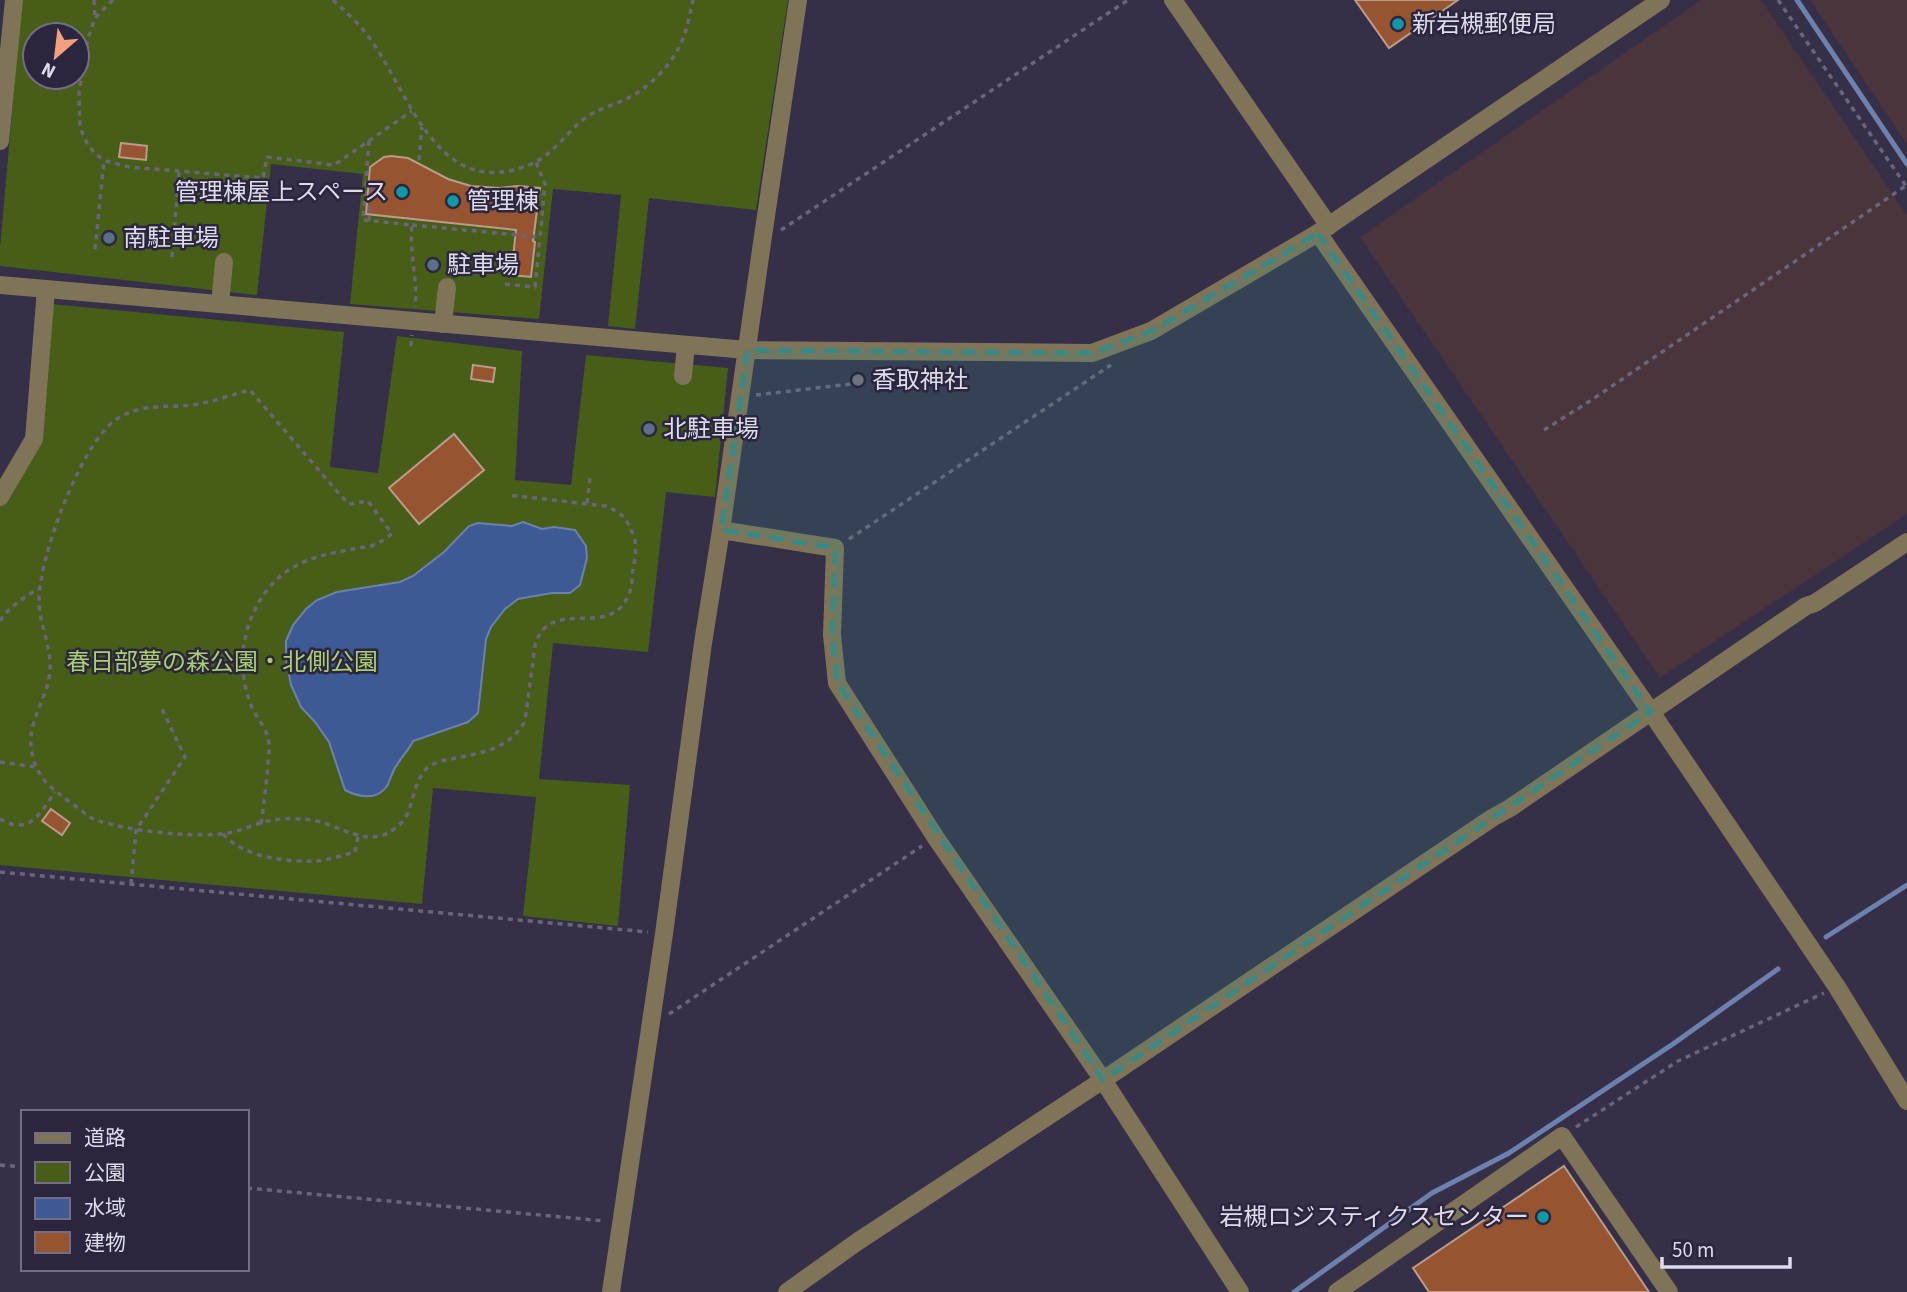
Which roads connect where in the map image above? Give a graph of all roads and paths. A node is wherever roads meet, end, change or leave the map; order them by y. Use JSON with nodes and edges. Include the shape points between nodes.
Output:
{"nodes":[{"id":1,"x":14,"y":0,"type":"edge"},
{"id":2,"x":94,"y":0,"type":"edge"},
{"id":3,"x":113,"y":0,"type":"edge"},
{"id":4,"x":333,"y":0,"type":"edge"},
{"id":5,"x":693,"y":0,"type":"edge"},
{"id":6,"x":798,"y":0,"type":"edge"},
{"id":7,"x":1128,"y":0,"type":"edge"},
{"id":8,"x":1174,"y":0,"type":"edge"},
{"id":9,"x":1661,"y":0,"type":"edge"},
{"id":10,"x":1778,"y":0,"type":"edge"},
{"id":11,"x":95,"y":18,"type":"junction"},
{"id":12,"x":412,"y":111,"type":"junction"},
{"id":13,"x":422,"y":125,"type":"junction"},
{"id":14,"x":0,"y":141,"type":"edge"},
{"id":15,"x":369,"y":141,"type":"junction"},
{"id":16,"x":104,"y":160,"type":"junction"},
{"id":17,"x":418,"y":160,"type":"dead end"},
{"id":18,"x":536,"y":162,"type":"junction"},
{"id":19,"x":179,"y":171,"type":"junction"},
{"id":20,"x":372,"y":183,"type":"dead end"},
{"id":21,"x":1907,"y":187,"type":"edge"},
{"id":22,"x":369,"y":221,"type":"junction"},
{"id":23,"x":412,"y":225,"type":"junction"},
{"id":24,"x":1324,"y":230,"type":"junction"},
{"id":25,"x":540,"y":237,"type":"junction"},
{"id":26,"x":762,"y":243,"type":"junction"},
{"id":27,"x":95,"y":249,"type":"dead end"},
{"id":28,"x":172,"y":257,"type":"dead end"},
{"id":29,"x":224,"y":262,"type":"dead end"},
{"id":30,"x":505,"y":284,"type":"dead end"},
{"id":31,"x":0,"y":285,"type":"edge"},
{"id":32,"x":447,"y":287,"type":"dead end"},
{"id":33,"x":46,"y":289,"type":"junction"},
{"id":34,"x":220,"y":304,"type":"junction"},
{"id":35,"x":413,"y":321,"type":"junction"},
{"id":36,"x":443,"y":324,"type":"junction"},
{"id":37,"x":1132,"y":338,"type":"junction"},
{"id":38,"x":686,"y":345,"type":"junction"},
{"id":39,"x":747,"y":350,"type":"junction"},
{"id":40,"x":683,"y":376,"type":"dead end"},
{"id":41,"x":851,"y":384,"type":"dead end"},
{"id":42,"x":740,"y":396,"type":"junction"},
{"id":43,"x":1544,"y":430,"type":"dead end"},
{"id":44,"x":590,"y":478,"type":"dead end"},
{"id":45,"x":508,"y":495,"type":"dead end"},
{"id":46,"x":0,"y":497,"type":"edge"},
{"id":47,"x":373,"y":497,"type":"dead end"},
{"id":48,"x":368,"y":501,"type":"junction"},
{"id":49,"x":587,"y":503,"type":"junction"},
{"id":50,"x":721,"y":530,"type":"junction"},
{"id":51,"x":1907,"y":542,"type":"edge"},
{"id":52,"x":835,"y":548,"type":"junction"},
{"id":53,"x":40,"y":588,"type":"junction"},
{"id":54,"x":0,"y":621,"type":"edge"},
{"id":55,"x":160,"y":705,"type":"dead end"},
{"id":56,"x":1651,"y":712,"type":"junction"},
{"id":57,"x":0,"y":762,"type":"edge"},
{"id":58,"x":36,"y":767,"type":"junction"},
{"id":59,"x":56,"y":792,"type":"junction"},
{"id":60,"x":0,"y":819,"type":"edge"},
{"id":61,"x":261,"y":824,"type":"junction"},
{"id":62,"x":136,"y":830,"type":"junction"},
{"id":63,"x":223,"y":834,"type":"junction"},
{"id":64,"x":358,"y":836,"type":"junction"},
{"id":65,"x":936,"y":838,"type":"junction"},
{"id":66,"x":0,"y":872,"type":"edge"},
{"id":67,"x":131,"y":884,"type":"junction"},
{"id":68,"x":664,"y":934,"type":"junction"},
{"id":69,"x":1837,"y":987,"type":"junction"},
{"id":70,"x":650,"y":1026,"type":"junction"},
{"id":71,"x":1103,"y":1080,"type":"junction"},
{"id":72,"x":1907,"y":1101,"type":"edge"},
{"id":73,"x":1562,"y":1136,"type":"junction"},
{"id":74,"x":0,"y":1165,"type":"edge"},
{"id":75,"x":21,"y":1167,"type":"edge"},
{"id":76,"x":248,"y":1188,"type":"edge"},
{"id":77,"x":621,"y":1223,"type":"junction"},
{"id":78,"x":611,"y":1292,"type":"edge"},
{"id":79,"x":788,"y":1292,"type":"edge"},
{"id":80,"x":1240,"y":1292,"type":"edge"},
{"id":81,"x":1337,"y":1292,"type":"edge"},
{"id":82,"x":1669,"y":1292,"type":"edge"}],
"edges":[{"from":1,"to":14,"type":"street"},
{"from":2,"to":11,"type":"path"},
{"from":3,"to":11,"type":"path"},
{"from":4,"to":12,"type":"path","via":[[373,43]]},
{"from":5,"to":18,"type":"path","via":[[683,38],[664,71],[632,96],[581,121]]},
{"from":6,"to":26,"type":"street"},
{"from":7,"to":26,"type":"path"},
{"from":8,"to":24,"type":"street"},
{"from":9,"to":24,"type":"street"},
{"from":10,"to":21,"type":"path"},
{"from":11,"to":16,"type":"path","via":[[79,93],[80,128]]},
{"from":12,"to":13,"type":"path"},
{"from":12,"to":15,"type":"path"},
{"from":13,"to":17,"type":"path"},
{"from":13,"to":18,"type":"path","via":[[443,152],[473,170],[513,171]]},
{"from":15,"to":19,"type":"path","via":[[334,165],[267,157],[264,178]]},
{"from":15,"to":22,"type":"path","via":[[363,220]]},
{"from":16,"to":19,"type":"path"},
{"from":16,"to":27,"type":"path"},
{"from":18,"to":25,"type":"path","via":[[545,184]]},
{"from":19,"to":28,"type":"path"},
{"from":20,"to":22,"type":"path"},
{"from":21,"to":43,"type":"path"},
{"from":22,"to":23,"type":"path"},
{"from":23,"to":25,"type":"path"},
{"from":23,"to":35,"type":"path","via":[[417,289]]},
{"from":24,"to":37,"type":"street"},
{"from":24,"to":56,"type":"street"},
{"from":25,"to":30,"type":"path","via":[[535,287]]},
{"from":26,"to":39,"type":"street"},
{"from":29,"to":34,"type":"street"},
{"from":31,"to":33,"type":"street"},
{"from":32,"to":36,"type":"street"},
{"from":33,"to":34,"type":"street"},
{"from":33,"to":46,"type":"street","via":[[34,439]]},
{"from":34,"to":35,"type":"street"},
{"from":35,"to":36,"type":"street"},
{"from":36,"to":38,"type":"street"},
{"from":37,"to":39,"type":"street","via":[[1092,353]]},
{"from":37,"to":52,"type":"path","via":[[1131,352]]},
{"from":38,"to":39,"type":"street"},
{"from":38,"to":40,"type":"street"},
{"from":39,"to":42,"type":"street"},
{"from":41,"to":42,"type":"path"},
{"from":42,"to":50,"type":"street"},
{"from":44,"to":49,"type":"path"},
{"from":45,"to":49,"type":"path"},
{"from":47,"to":48,"type":"path"},
{"from":48,"to":53,"type":"path","via":[[349,504],[250,390],[193,405],[155,405],[112,422],[92,447],[56,520]]},
{"from":48,"to":61,"type":"path","via":[[392,534],[374,545],[300,563],[263,595],[251,615],[245,634],[244,687],[270,743]]},
{"from":49,"to":64,"type":"path","via":[[606,506],[628,520],[636,544],[630,592],[621,607],[598,618],[552,621],[545,626],[535,645],[521,729],[489,752],[428,768],[414,788],[401,823],[383,836]]},
{"from":50,"to":52,"type":"street"},
{"from":50,"to":68,"type":"street"},
{"from":51,"to":56,"type":"street"},
{"from":52,"to":65,"type":"street","via":[[832,635],[837,684]]},
{"from":53,"to":54,"type":"path","via":[[22,598]]},
{"from":53,"to":58,"type":"path","via":[[50,667],[30,742]]},
{"from":55,"to":62,"type":"path","via":[[185,757]]},
{"from":56,"to":69,"type":"street"},
{"from":56,"to":71,"type":"street"},
{"from":57,"to":58,"type":"path"},
{"from":58,"to":59,"type":"path"},
{"from":59,"to":60,"type":"path","via":[[33,821],[16,825]]},
{"from":59,"to":62,"type":"path","via":[[93,820]]},
{"from":61,"to":63,"type":"path"},
{"from":61,"to":64,"type":"path","via":[[288,818],[317,821]]},
{"from":62,"to":63,"type":"path"},
{"from":62,"to":67,"type":"path"},
{"from":63,"to":64,"type":"path","via":[[242,848],[276,859],[319,861],[355,852]]},
{"from":65,"to":70,"type":"path"},
{"from":65,"to":71,"type":"street"},
{"from":66,"to":67,"type":"path"},
{"from":67,"to":68,"type":"path"},
{"from":68,"to":70,"type":"street"},
{"from":69,"to":72,"type":"street"},
{"from":69,"to":73,"type":"path","via":[[1678,1061]]},
{"from":70,"to":77,"type":"street"},
{"from":71,"to":79,"type":"street"},
{"from":71,"to":80,"type":"street"},
{"from":73,"to":81,"type":"street"},
{"from":73,"to":82,"type":"street"},
{"from":74,"to":75,"type":"path"},
{"from":76,"to":77,"type":"path"},
{"from":77,"to":78,"type":"street"}]}
